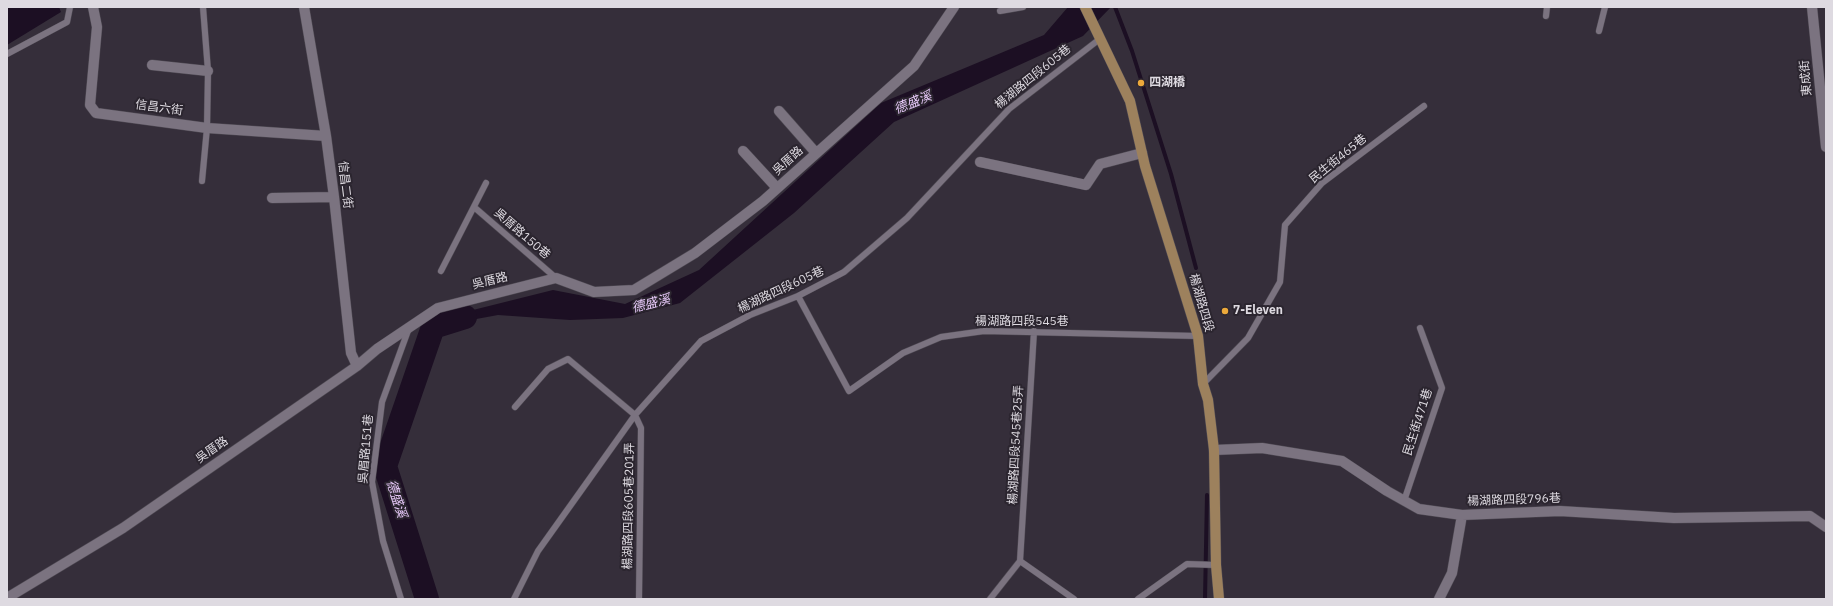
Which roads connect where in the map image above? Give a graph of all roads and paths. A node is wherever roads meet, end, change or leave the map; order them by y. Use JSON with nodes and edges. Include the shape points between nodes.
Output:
{"nodes":[{"id":1,"x":70,"y":7,"type":"edge"},
{"id":2,"x":93,"y":7,"type":"edge"},
{"id":3,"x":203,"y":7,"type":"edge"},
{"id":4,"x":304,"y":7,"type":"edge"},
{"id":5,"x":954,"y":7,"type":"edge"},
{"id":6,"x":1023,"y":7,"type":"edge"},
{"id":7,"x":1085,"y":7,"type":"edge"},
{"id":8,"x":1547,"y":7,"type":"edge"},
{"id":9,"x":1605,"y":7,"type":"edge"},
{"id":10,"x":1812,"y":7,"type":"edge"},
{"id":11,"x":1000,"y":11,"type":"dead end"},
{"id":12,"x":1546,"y":16,"type":"dead end"},
{"id":13,"x":1599,"y":32,"type":"dead end"},
{"id":14,"x":1101,"y":38,"type":"junction"},
{"id":15,"x":7,"y":54,"type":"edge"},
{"id":16,"x":152,"y":65,"type":"dead end"},
{"id":17,"x":208,"y":71,"type":"junction"},
{"id":18,"x":1424,"y":106,"type":"dead end"},
{"id":19,"x":779,"y":111,"type":"dead end"},
{"id":20,"x":207,"y":128,"type":"junction"},
{"id":21,"x":326,"y":136,"type":"junction"},
{"id":22,"x":1826,"y":147,"type":"edge"},
{"id":23,"x":743,"y":151,"type":"dead end"},
{"id":24,"x":1142,"y":153,"type":"junction"},
{"id":25,"x":816,"y":154,"type":"junction"},
{"id":26,"x":980,"y":162,"type":"dead end"},
{"id":27,"x":202,"y":181,"type":"dead end"},
{"id":28,"x":486,"y":183,"type":"dead end"},
{"id":29,"x":777,"y":188,"type":"junction"},
{"id":30,"x":334,"y":197,"type":"junction"},
{"id":31,"x":272,"y":198,"type":"dead end"},
{"id":32,"x":474,"y":207,"type":"junction"},
{"id":33,"x":441,"y":272,"type":"dead end"},
{"id":34,"x":556,"y":278,"type":"junction"},
{"id":35,"x":798,"y":296,"type":"junction"},
{"id":36,"x":410,"y":327,"type":"junction"},
{"id":37,"x":1420,"y":328,"type":"dead end"},
{"id":38,"x":1034,"y":331,"type":"junction"},
{"id":39,"x":1198,"y":336,"type":"junction"},
{"id":40,"x":357,"y":366,"type":"junction"},
{"id":41,"x":1203,"y":384,"type":"junction"},
{"id":42,"x":515,"y":407,"type":"dead end"},
{"id":43,"x":635,"y":415,"type":"junction"},
{"id":44,"x":1214,"y":450,"type":"junction"},
{"id":45,"x":1404,"y":501,"type":"junction"},
{"id":46,"x":1462,"y":515,"type":"junction"},
{"id":47,"x":1826,"y":527,"type":"edge"},
{"id":48,"x":1020,"y":561,"type":"junction"},
{"id":49,"x":1216,"y":565,"type":"junction"},
{"id":50,"x":7,"y":598,"type":"edge"},
{"id":51,"x":401,"y":599,"type":"edge"},
{"id":52,"x":514,"y":599,"type":"edge"},
{"id":53,"x":639,"y":599,"type":"edge"},
{"id":54,"x":990,"y":599,"type":"edge"},
{"id":55,"x":1074,"y":599,"type":"edge"},
{"id":56,"x":1138,"y":599,"type":"edge"},
{"id":57,"x":1219,"y":599,"type":"edge"},
{"id":58,"x":1439,"y":599,"type":"edge"}],
"edges":[{"from":1,"to":15,"type":"lane","via":[[68,22]]},
{"from":2,"to":20,"type":"street","name":"信昌六街","via":[[97,27],[90,105],[96,113]]},
{"from":3,"to":17,"type":"lane"},
{"from":4,"to":21,"type":"street","name":"信昌二街"},
{"from":5,"to":25,"type":"street","name":"吳厝路","via":[[914,66]]},
{"from":6,"to":11,"type":"lane"},
{"from":7,"to":14,"type":"street","name":"楊湖路四段"},
{"from":8,"to":12,"type":"lane"},
{"from":9,"to":13,"type":"lane"},
{"from":10,"to":22,"type":"street","name":"東成街"},
{"from":14,"to":24,"type":"street","name":"楊湖路四段","via":[[1130,101]]},
{"from":14,"to":35,"type":"lane","name":"楊湖路四段605巷","via":[[1009,109],[907,218],[844,272]]},
{"from":16,"to":17,"type":"street"},
{"from":17,"to":20,"type":"lane"},
{"from":18,"to":41,"type":"lane","name":"民生街465巷","via":[[1322,183],[1285,225],[1280,282],[1248,338]]},
{"from":19,"to":25,"type":"street"},
{"from":20,"to":21,"type":"street","name":"信昌六街"},
{"from":20,"to":27,"type":"lane"},
{"from":21,"to":30,"type":"street","name":"信昌二街"},
{"from":23,"to":29,"type":"street"},
{"from":24,"to":26,"type":"street","via":[[1100,164],[1086,185]]},
{"from":24,"to":39,"type":"street","name":"楊湖路四段"},
{"from":25,"to":29,"type":"street","name":"吳厝路"},
{"from":28,"to":32,"type":"lane"},
{"from":29,"to":34,"type":"street","name":"吳厝路","via":[[695,253],[634,290],[594,292]]},
{"from":30,"to":31,"type":"street"},
{"from":30,"to":40,"type":"street","name":"信昌二街","via":[[351,353]]},
{"from":32,"to":33,"type":"lane"},
{"from":32,"to":34,"type":"lane","name":"吳厝路150巷"},
{"from":34,"to":36,"type":"street","name":"吳厝路","via":[[438,308]]},
{"from":35,"to":38,"type":"lane","name":"楊湖路四段545巷","via":[[848,391],[903,353],[941,337],[984,331]]},
{"from":35,"to":43,"type":"lane","name":"楊湖路四段605巷","via":[[750,315],[701,341]]},
{"from":36,"to":40,"type":"street","name":"吳厝路"},
{"from":36,"to":51,"type":"lane","name":"吳眉路151巷","via":[[382,402],[372,482],[382,541]]},
{"from":37,"to":45,"type":"lane","name":"民生街471巷","via":[[1442,388]]},
{"from":38,"to":39,"type":"lane","name":"楊湖路四段545巷"},
{"from":38,"to":48,"type":"lane","name":"楊湖路四段545巷25弄"},
{"from":39,"to":41,"type":"street","name":"楊湖路四段"},
{"from":40,"to":50,"type":"street","name":"吳厝路","via":[[123,528]]},
{"from":41,"to":44,"type":"street","name":"楊湖路四段","via":[[1208,400]]},
{"from":42,"to":43,"type":"lane","via":[[548,369],[568,359]]},
{"from":43,"to":52,"type":"lane","name":"楊湖路四段605巷","via":[[538,551]]},
{"from":43,"to":53,"type":"lane","name":"楊湖路四段605巷201弄","via":[[641,428]]},
{"from":44,"to":45,"type":"street","name":"楊湖路四段796巷","via":[[1262,448],[1342,461]]},
{"from":44,"to":49,"type":"street","name":"楊湖路四段"},
{"from":45,"to":46,"type":"street","name":"楊湖路四段796巷","via":[[1419,509]]},
{"from":46,"to":47,"type":"street","name":"楊湖路四段796巷","via":[[1560,511],[1674,518],[1810,516]]},
{"from":46,"to":58,"type":"street","via":[[1452,573]]},
{"from":48,"to":54,"type":"lane"},
{"from":48,"to":55,"type":"lane"},
{"from":49,"to":56,"type":"lane","via":[[1187,564]]},
{"from":49,"to":57,"type":"street","name":"楊湖路四段"}]}
